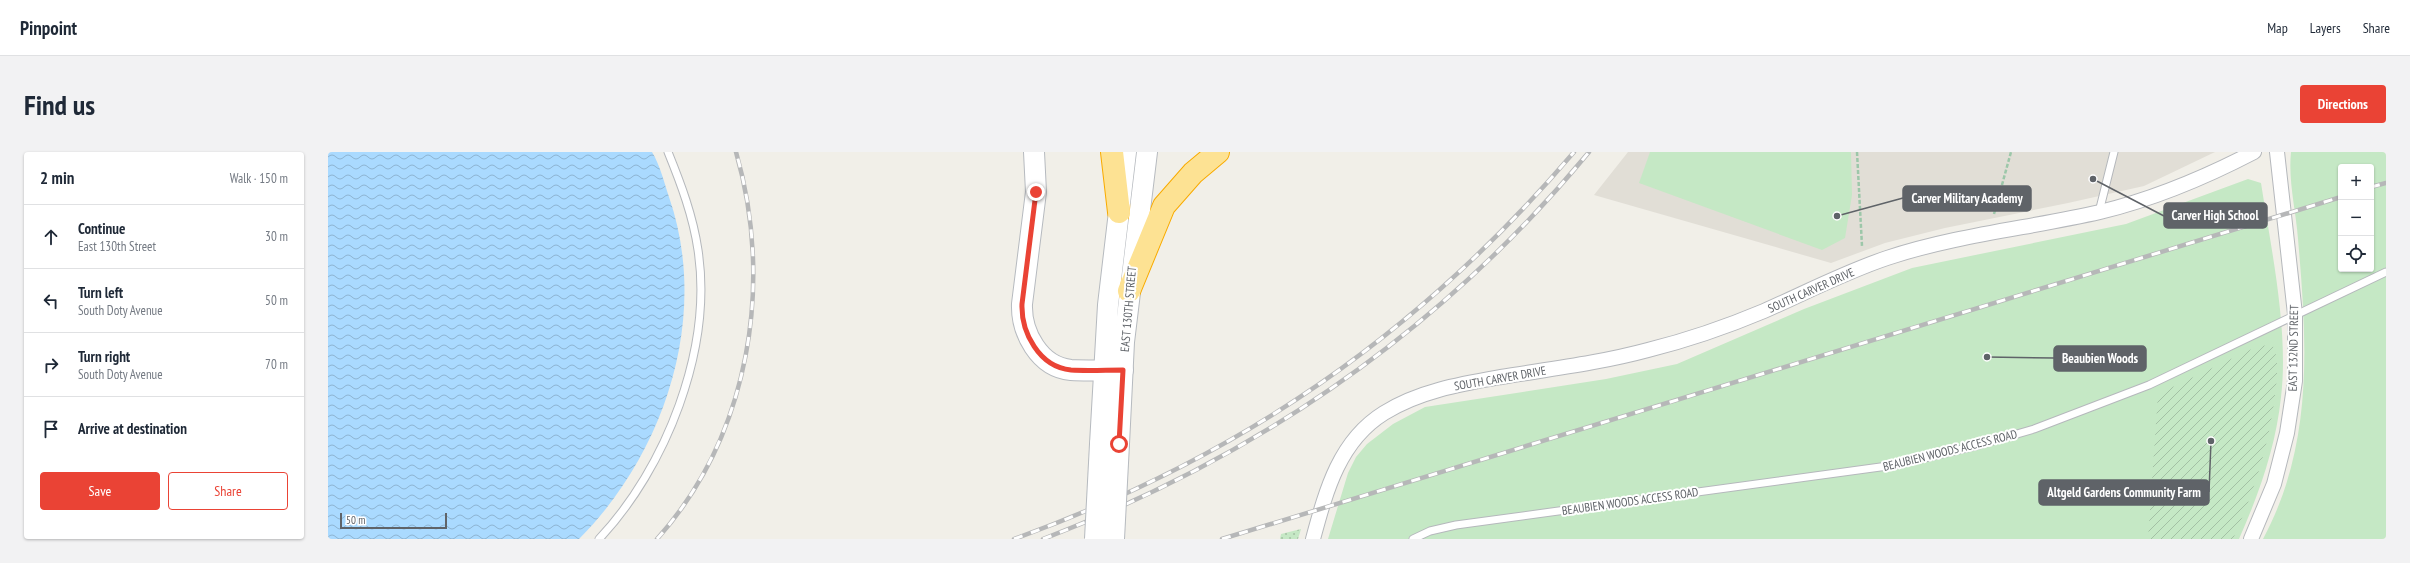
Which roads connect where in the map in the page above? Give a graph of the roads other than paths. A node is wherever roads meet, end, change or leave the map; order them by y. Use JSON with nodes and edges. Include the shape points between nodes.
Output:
{"nodes":[{"id":1,"x":668,"y":152,"type":"edge"},
{"id":2,"x":1034,"y":152,"type":"edge"},
{"id":3,"x":1112,"y":152,"type":"edge"},
{"id":4,"x":1126,"y":152,"type":"edge"},
{"id":5,"x":1147,"y":152,"type":"edge"},
{"id":6,"x":1218,"y":152,"type":"edge"},
{"id":7,"x":2114,"y":152,"type":"edge"},
{"id":8,"x":2254,"y":152,"type":"edge"},
{"id":9,"x":2277,"y":152,"type":"edge"},
{"id":10,"x":1119,"y":212,"type":"junction"},
{"id":11,"x":2099,"y":212,"type":"junction"},
{"id":12,"x":2386,"y":272,"type":"edge"},
{"id":13,"x":1130,"y":291,"type":"junction"},
{"id":14,"x":2295,"y":314,"type":"junction"},
{"id":15,"x":1114,"y":370,"type":"junction"},
{"id":16,"x":1110,"y":444,"type":"junction"},
{"id":17,"x":599,"y":539,"type":"edge"},
{"id":18,"x":1095,"y":539,"type":"edge"},
{"id":19,"x":1114,"y":539,"type":"edge"},
{"id":20,"x":1313,"y":539,"type":"edge"},
{"id":21,"x":1413,"y":539,"type":"edge"},
{"id":22,"x":2251,"y":539,"type":"edge"}],
"edges":[{"from":1,"to":17,"type":"lane","via":[[686,198],[698,251],[700,302],[696,340],[689,376],[665,440],[646,475]]},
{"from":2,"to":15,"type":"main road","via":[[1036,192],[1022,304],[1025,331],[1041,354],[1060,367],[1070,370]]},
{"from":3,"to":10,"type":"highway"},
{"from":4,"to":10,"type":"main road","name":"EAST 130TH STREET"},
{"from":5,"to":13,"type":"main road","name":"EAST 130TH STREET"},
{"from":6,"to":13,"type":"highway","via":[[1188,178],[1164,206]]},
{"from":7,"to":11,"type":"lane"},
{"from":8,"to":11,"type":"street","name":"SOUTH CARVER DRIVE","via":[[2195,180]]},
{"from":9,"to":14,"type":"street","name":"EAST 132ND STREET"},
{"from":10,"to":15,"type":"main road","name":"EAST 130TH STREET","via":[[1108,305]]},
{"from":11,"to":20,"type":"street","name":"SOUTH CARVER DRIVE","via":[[1920,248],[1886,258],[1757,314],[1685,340],[1610,358],[1446,388],[1414,398],[1385,412],[1351,443],[1328,485]]},
{"from":12,"to":14,"type":"lane","name":"BEAUBIEN WOODS ACCESS ROAD"},
{"from":13,"to":15,"type":"main road","name":"EAST 130TH STREET","via":[[1124,342]]},
{"from":14,"to":21,"type":"lane","name":"BEAUBIEN WOODS ACCESS ROAD","via":[[2149,385],[2034,429],[1979,445],[1895,465],[1456,525],[1430,531]]},
{"from":14,"to":22,"type":"street","name":"EAST 132ND STREET","via":[[2295,381],[2286,433],[2274,484]]},
{"from":15,"to":16,"type":"main road","name":"EAST 130TH STREET"},
{"from":16,"to":18,"type":"main road","name":"EAST 130TH STREET","bridge":true},
{"from":16,"to":19,"type":"main road","name":"EAST 130TH STREET","bridge":true}]}
